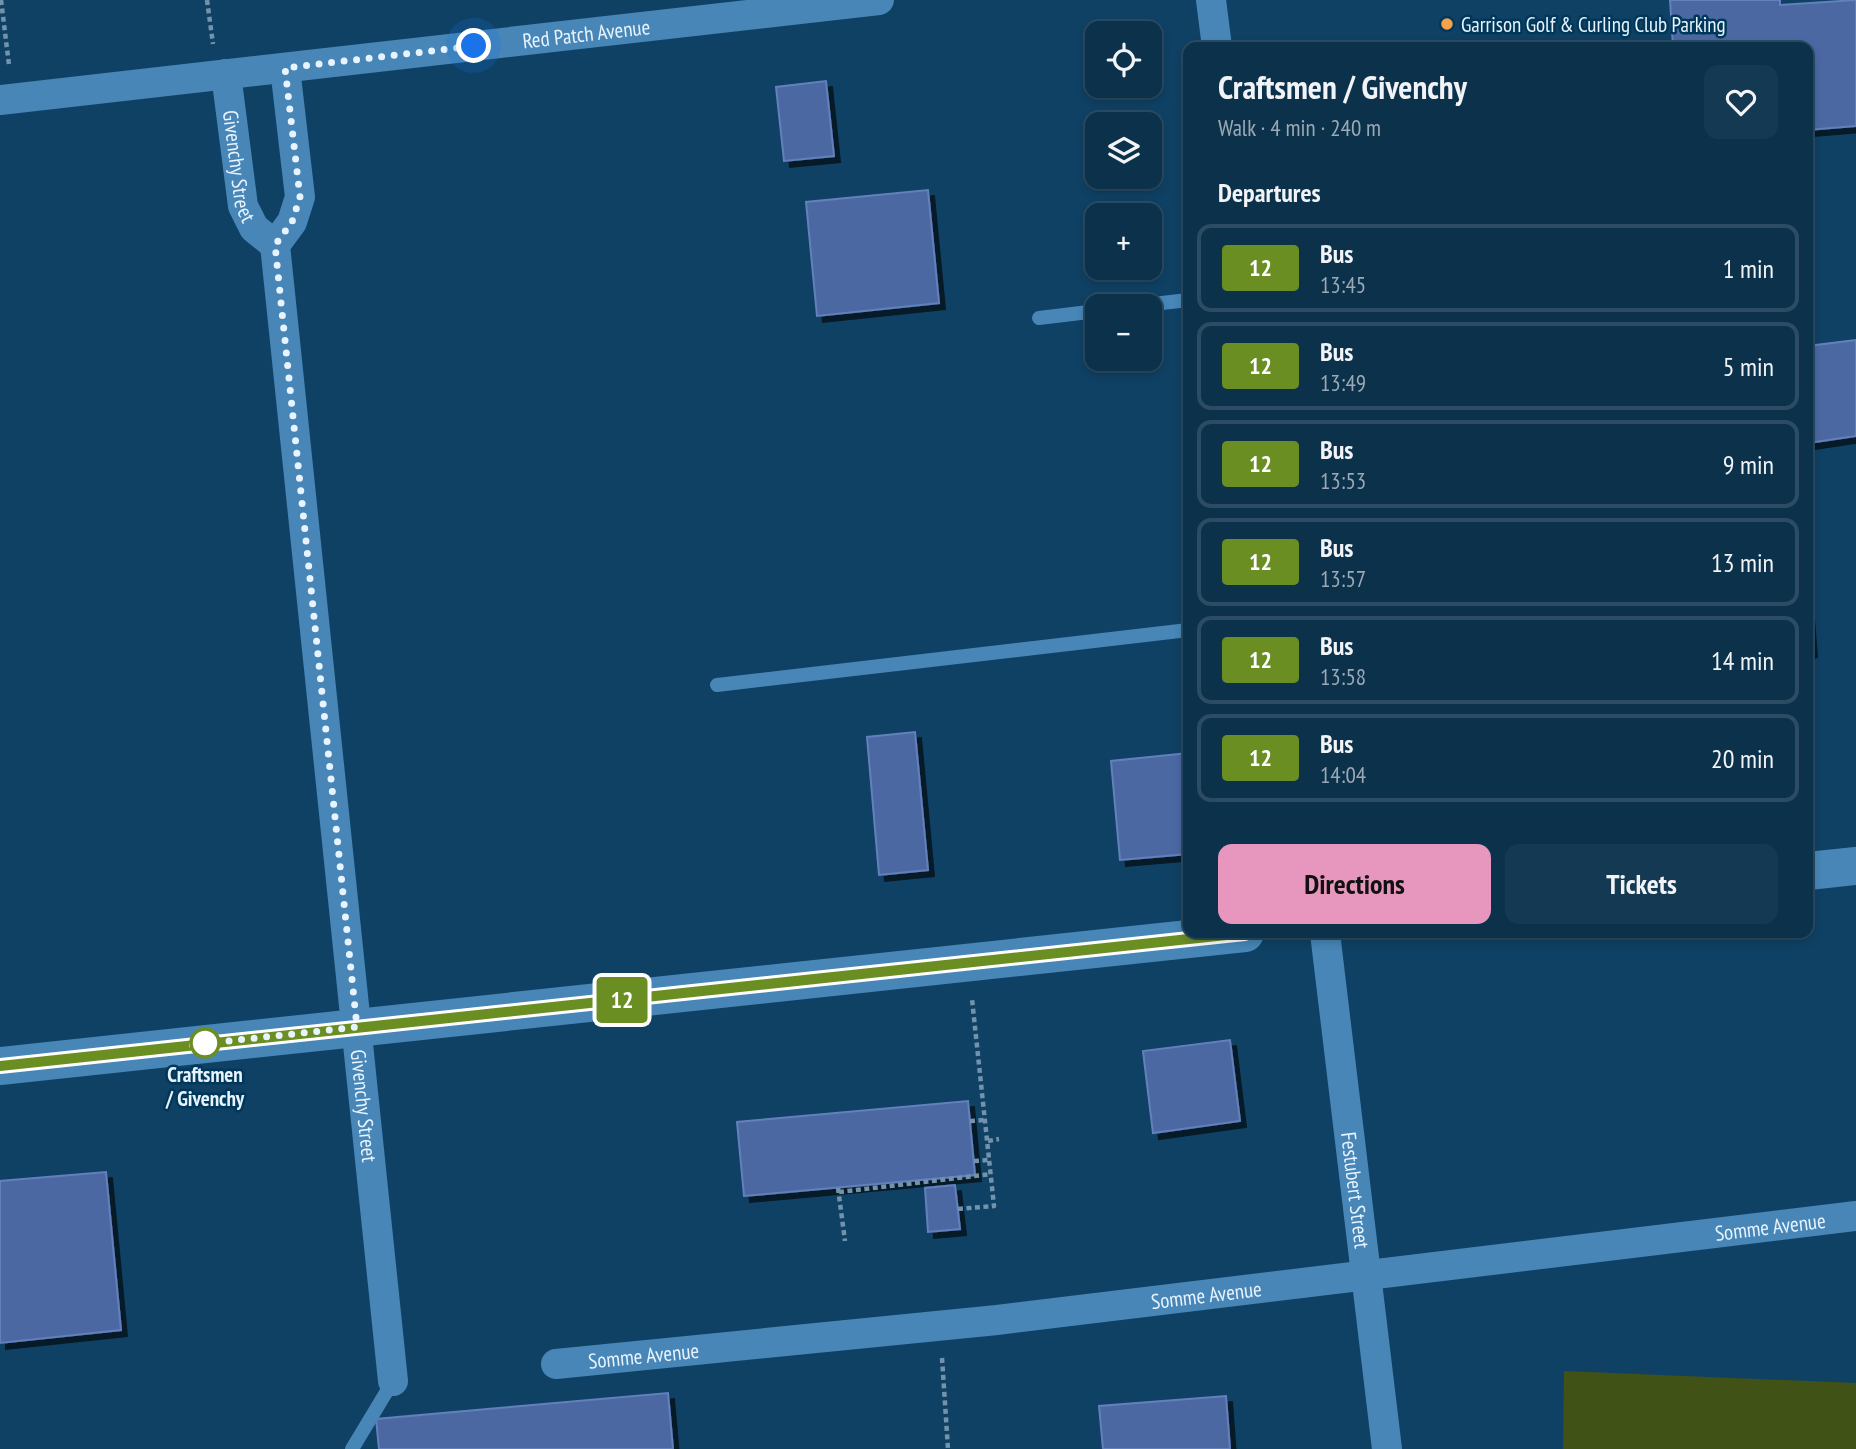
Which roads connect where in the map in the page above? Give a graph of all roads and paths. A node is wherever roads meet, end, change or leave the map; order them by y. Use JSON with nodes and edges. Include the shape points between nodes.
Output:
{"nodes":[{"id":1,"x":1,"y":0,"type":"edge"},
{"id":2,"x":207,"y":0,"type":"edge"},
{"id":3,"x":879,"y":0,"type":"edge"},
{"id":4,"x":1211,"y":0,"type":"edge"},
{"id":5,"x":1216,"y":42,"type":"edge"},
{"id":6,"x":285,"y":68,"type":"junction"},
{"id":7,"x":221,"y":75,"type":"junction"},
{"id":8,"x":6,"y":99,"type":"edge"},
{"id":9,"x":275,"y":245,"type":"junction"},
{"id":10,"x":1183,"y":301,"type":"edge"},
{"id":11,"x":1162,"y":303,"type":"edge"},
{"id":12,"x":1085,"y":312,"type":"edge"},
{"id":13,"x":1039,"y":318,"type":"dead end"},
{"id":14,"x":1183,"y":631,"type":"edge"},
{"id":15,"x":717,"y":685,"type":"dead end"},
{"id":16,"x":1856,"y":866,"type":"edge"},
{"id":17,"x":1813,"y":871,"type":"edge"},
{"id":18,"x":1198,"y":938,"type":"edge"},
{"id":19,"x":1326,"y":938,"type":"edge"},
{"id":20,"x":972,"y":992,"type":"dead end"},
{"id":21,"x":357,"y":1027,"type":"junction"},
{"id":22,"x":0,"y":1066,"type":"edge"},
{"id":23,"x":970,"y":1121,"type":"dead end"},
{"id":24,"x":985,"y":1121,"type":"junction"},
{"id":25,"x":999,"y":1139,"type":"dead end"},
{"id":26,"x":988,"y":1141,"type":"junction"},
{"id":27,"x":989,"y":1160,"type":"junction"},
{"id":28,"x":974,"y":1161,"type":"dead end"},
{"id":29,"x":991,"y":1174,"type":"junction"},
{"id":30,"x":958,"y":1209,"type":"dead end"},
{"id":31,"x":1856,"y":1216,"type":"edge"},
{"id":32,"x":845,"y":1241,"type":"dead end"},
{"id":33,"x":1368,"y":1276,"type":"junction"},
{"id":34,"x":940,"y":1325,"type":"junction"},
{"id":35,"x":556,"y":1364,"type":"dead end"},
{"id":36,"x":393,"y":1381,"type":"joint"},
{"id":37,"x":352,"y":1449,"type":"edge"},
{"id":38,"x":948,"y":1449,"type":"edge"},
{"id":39,"x":1387,"y":1449,"type":"edge"}],
"edges":[{"from":1,"to":8,"type":"path"},
{"from":2,"to":7,"type":"path"},
{"from":3,"to":6,"type":"street","name":"Red Patch Avenue"},
{"from":4,"to":5,"type":"street"},
{"from":6,"to":7,"type":"street","name":"Red Patch Avenue"},
{"from":6,"to":9,"type":"street","name":"Givenchy Street","via":[[300,197],[292,222]]},
{"from":7,"to":8,"type":"street","name":"Red Patch Avenue"},
{"from":7,"to":9,"type":"street","name":"Givenchy Street","via":[[243,206],[254,228]]},
{"from":9,"to":21,"type":"street","name":"Givenchy Street"},
{"from":10,"to":11,"type":"lane"},
{"from":12,"to":13,"type":"lane"},
{"from":14,"to":15,"type":"lane"},
{"from":16,"to":17,"type":"street"},
{"from":18,"to":21,"type":"street"},
{"from":19,"to":33,"type":"street","name":"Festubert Street"},
{"from":20,"to":24,"type":"path"},
{"from":21,"to":22,"type":"street"},
{"from":21,"to":36,"type":"street","name":"Givenchy Street"},
{"from":23,"to":24,"type":"path"},
{"from":24,"to":26,"type":"path"},
{"from":25,"to":26,"type":"path"},
{"from":26,"to":27,"type":"path"},
{"from":27,"to":28,"type":"path"},
{"from":27,"to":29,"type":"path"},
{"from":29,"to":30,"type":"path","via":[[994,1206]]},
{"from":29,"to":32,"type":"path","via":[[839,1190]]},
{"from":31,"to":33,"type":"street","name":"Somme Avenue"},
{"from":33,"to":34,"type":"street","name":"Somme Avenue"},
{"from":33,"to":39,"type":"street","name":"Festubert Street"},
{"from":34,"to":35,"type":"street","name":"Somme Avenue"},
{"from":34,"to":38,"type":"path"},
{"from":36,"to":37,"type":"lane"}]}
